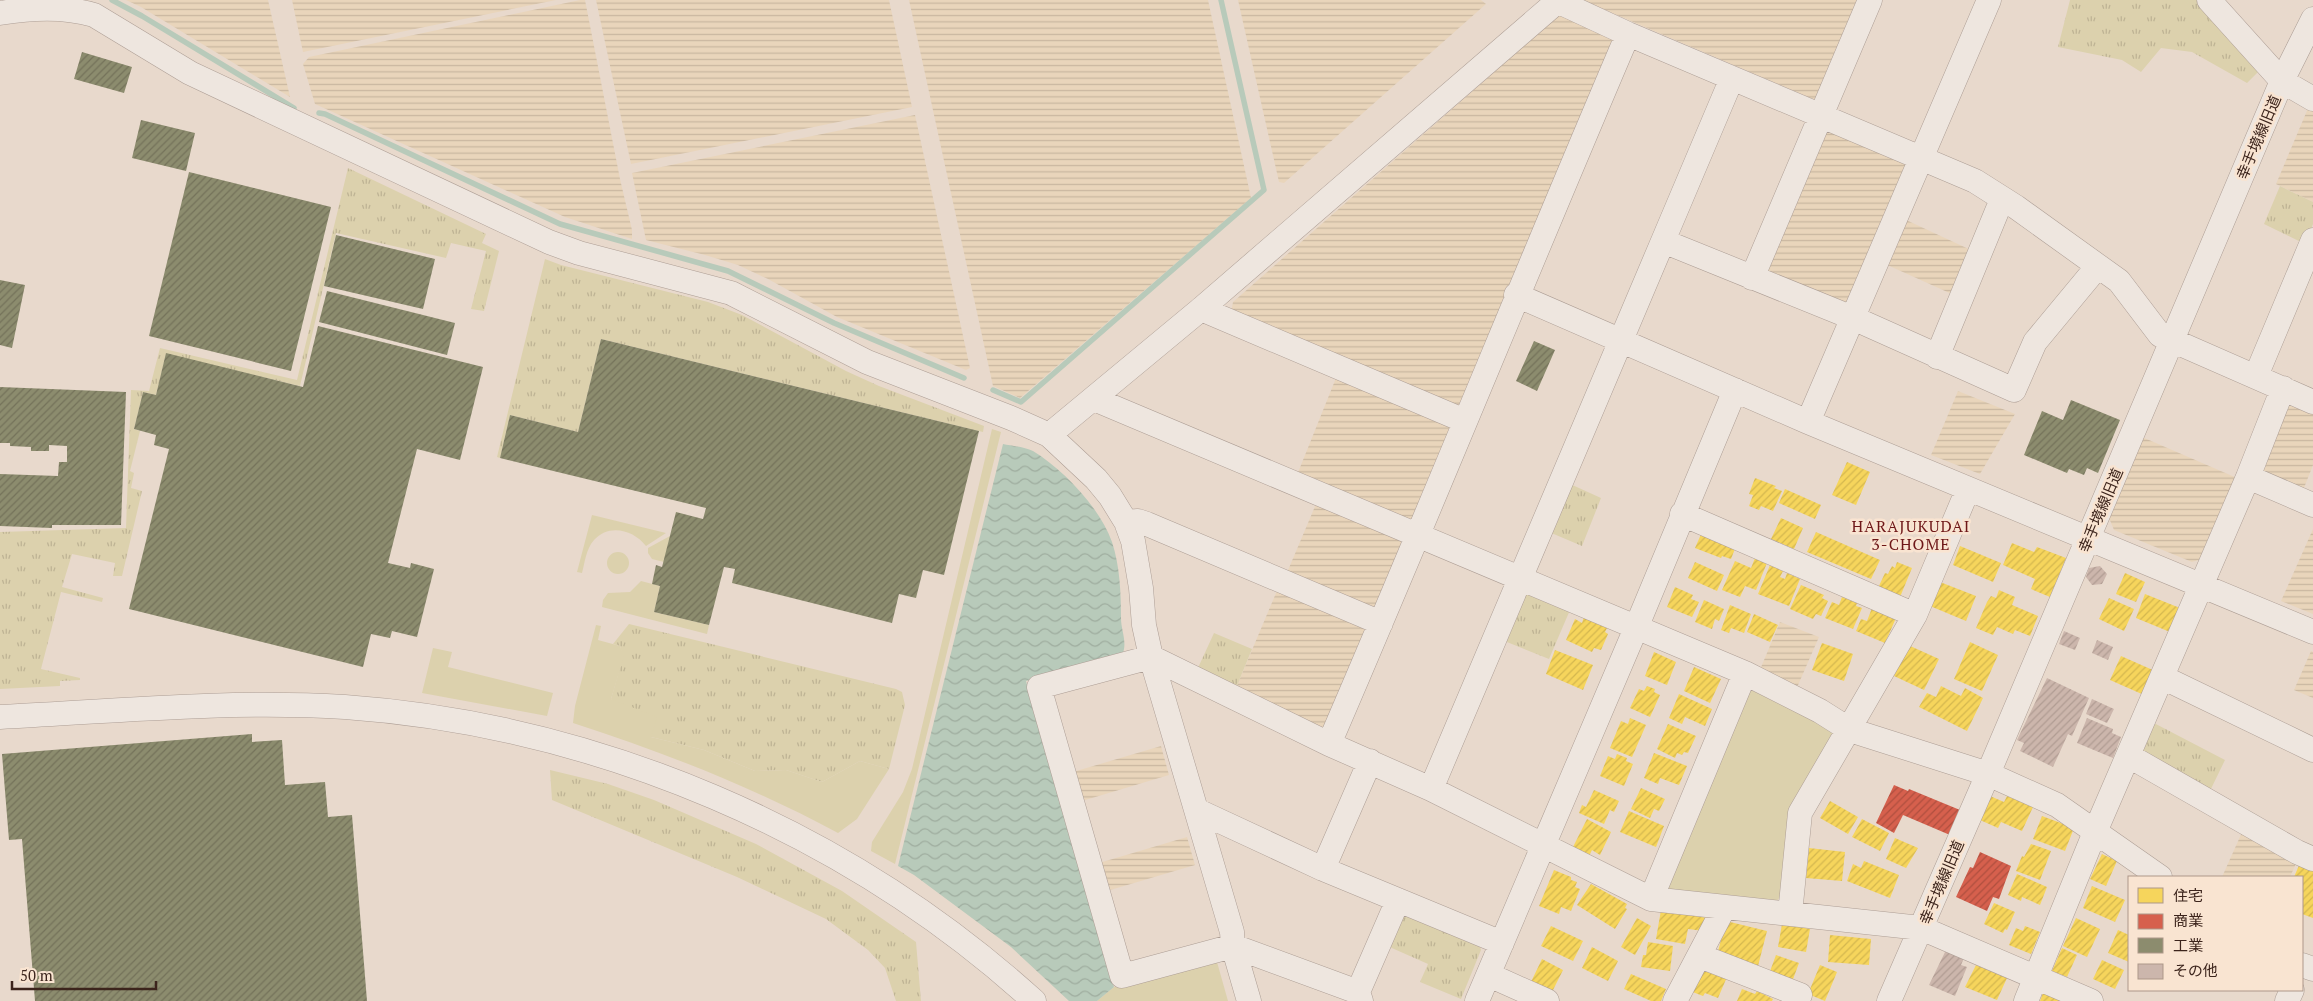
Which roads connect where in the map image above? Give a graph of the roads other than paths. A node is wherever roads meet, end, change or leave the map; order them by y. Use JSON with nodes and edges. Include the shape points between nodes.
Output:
{"nodes":[{"id":1,"x":1870,"y":0,"type":"edge"},
{"id":2,"x":1989,"y":0,"type":"edge"},
{"id":3,"x":2209,"y":0,"type":"edge"},
{"id":4,"x":1558,"y":1,"type":"edge"},
{"id":5,"x":0,"y":13,"type":"edge"},
{"id":6,"x":2313,"y":19,"type":"edge"},
{"id":7,"x":1628,"y":34,"type":"junction"},
{"id":8,"x":1732,"y":78,"type":"junction"},
{"id":9,"x":2282,"y":80,"type":"junction"},
{"id":10,"x":2313,"y":99,"type":"edge"},
{"id":11,"x":1822,"y":116,"type":"junction"},
{"id":12,"x":1922,"y":157,"type":"junction"},
{"id":13,"x":2002,"y":199,"type":"junction"},
{"id":14,"x":2313,"y":240,"type":"edge"},
{"id":15,"x":1663,"y":241,"type":"junction"},
{"id":16,"x":2098,"y":266,"type":"junction"},
{"id":17,"x":1752,"y":278,"type":"junction"},
{"id":18,"x":1516,"y":295,"type":"junction"},
{"id":19,"x":1201,"y":309,"type":"junction"},
{"id":20,"x":1853,"y":318,"type":"junction"},
{"id":21,"x":1623,"y":340,"type":"junction"},
{"id":22,"x":2171,"y":342,"type":"junction"},
{"id":23,"x":1937,"y":357,"type":"junction"},
{"id":24,"x":2256,"y":376,"type":"junction"},
{"id":25,"x":2283,"y":388,"type":"junction"},
{"id":26,"x":1735,"y":390,"type":"junction"},
{"id":27,"x":1094,"y":399,"type":"junction"},
{"id":28,"x":2313,"y":402,"type":"edge"},
{"id":29,"x":1465,"y":421,"type":"junction"},
{"id":30,"x":1808,"y":422,"type":"junction"},
{"id":31,"x":1049,"y":435,"type":"junction"},
{"id":32,"x":2248,"y":477,"type":"junction"},
{"id":33,"x":1968,"y":489,"type":"junction"},
{"id":34,"x":2313,"y":505,"type":"edge"},
{"id":35,"x":1682,"y":514,"type":"junction"},
{"id":36,"x":1126,"y":522,"type":"junction"},
{"id":37,"x":1419,"y":536,"type":"junction"},
{"id":38,"x":2088,"y":538,"type":"junction"},
{"id":39,"x":1521,"y":578,"type":"junction"},
{"id":40,"x":2200,"y":586,"type":"junction"},
{"id":41,"x":1915,"y":615,"type":"junction"},
{"id":42,"x":1381,"y":623,"type":"junction"},
{"id":43,"x":1636,"y":628,"type":"junction"},
{"id":44,"x":2313,"y":632,"type":"edge"},
{"id":45,"x":1151,"y":657,"type":"junction"},
{"id":46,"x":1745,"y":673,"type":"junction"},
{"id":47,"x":2162,"y":677,"type":"junction"},
{"id":48,"x":0,"y":717,"type":"edge"},
{"id":49,"x":1850,"y":730,"type":"junction"},
{"id":50,"x":1329,"y":744,"type":"junction"},
{"id":51,"x":2313,"y":750,"type":"edge"},
{"id":52,"x":2129,"y":756,"type":"junction"},
{"id":53,"x":1370,"y":761,"type":"junction"},
{"id":54,"x":1988,"y":774,"type":"junction"},
{"id":55,"x":1430,"y":789,"type":"junction"},
{"id":56,"x":1196,"y":810,"type":"junction"},
{"id":57,"x":2095,"y":832,"type":"junction"},
{"id":58,"x":1543,"y":845,"type":"junction"},
{"id":59,"x":2313,"y":859,"type":"edge"},
{"id":60,"x":1323,"y":869,"type":"junction"},
{"id":61,"x":2159,"y":876,"type":"edge"},
{"id":62,"x":1651,"y":899,"type":"junction"},
{"id":63,"x":1398,"y":900,"type":"junction"},
{"id":64,"x":1724,"y":908,"type":"junction"},
{"id":65,"x":1790,"y":914,"type":"junction"},
{"id":66,"x":1921,"y":928,"type":"junction"},
{"id":67,"x":1502,"y":943,"type":"junction"},
{"id":68,"x":1233,"y":946,"type":"junction"},
{"id":69,"x":1700,"y":956,"type":"junction"},
{"id":70,"x":1489,"y":975,"type":"junction"},
{"id":71,"x":2036,"y":978,"type":"junction"},
{"id":72,"x":1359,"y":997,"type":"edge"},
{"id":73,"x":1034,"y":1001,"type":"edge"},
{"id":74,"x":1249,"y":1001,"type":"edge"},
{"id":75,"x":1477,"y":1001,"type":"edge"},
{"id":76,"x":1547,"y":1001,"type":"edge"},
{"id":77,"x":1675,"y":1001,"type":"edge"},
{"id":78,"x":1797,"y":1001,"type":"edge"},
{"id":79,"x":1889,"y":1001,"type":"edge"},
{"id":80,"x":2026,"y":1001,"type":"edge"},
{"id":81,"x":2091,"y":1001,"type":"edge"}],
"edges":[{"from":1,"to":11,"type":"street"},
{"from":2,"to":12,"type":"street"},
{"from":3,"to":9,"type":"street"},
{"from":4,"to":7,"type":"street"},
{"from":4,"to":19,"type":"street"},
{"from":5,"to":31,"type":"street","via":[[49,8],[94,15],[190,73],[549,242],[731,293],[867,362]]},
{"from":6,"to":9,"type":"street","name":"幸手境線旧道"},
{"from":7,"to":8,"type":"street"},
{"from":7,"to":18,"type":"street"},
{"from":8,"to":11,"type":"street"},
{"from":8,"to":15,"type":"street"},
{"from":9,"to":10,"type":"street"},
{"from":9,"to":22,"type":"street","name":"幸手境線旧道"},
{"from":11,"to":12,"type":"street"},
{"from":11,"to":17,"type":"street"},
{"from":12,"to":13,"type":"street","via":[[1975,182]]},
{"from":12,"to":20,"type":"street"},
{"from":13,"to":16,"type":"street"},
{"from":13,"to":23,"type":"street"},
{"from":14,"to":24,"type":"street"},
{"from":15,"to":17,"type":"street"},
{"from":15,"to":21,"type":"street"},
{"from":16,"to":22,"type":"street","via":[[2119,281],[2160,336]]},
{"from":16,"to":23,"type":"street","via":[[2035,342],[2014,390]]},
{"from":17,"to":20,"type":"street"},
{"from":18,"to":21,"type":"street"},
{"from":18,"to":29,"type":"street"},
{"from":19,"to":27,"type":"street"},
{"from":19,"to":29,"type":"street"},
{"from":20,"to":23,"type":"street"},
{"from":20,"to":30,"type":"street"},
{"from":21,"to":26,"type":"street"},
{"from":21,"to":39,"type":"street"},
{"from":22,"to":24,"type":"street"},
{"from":22,"to":38,"type":"street","name":"幸手境線旧道"},
{"from":24,"to":25,"type":"street"},
{"from":25,"to":28,"type":"street"},
{"from":25,"to":32,"type":"street"},
{"from":26,"to":30,"type":"street"},
{"from":26,"to":35,"type":"street"},
{"from":27,"to":31,"type":"street"},
{"from":27,"to":37,"type":"street"},
{"from":29,"to":37,"type":"street"},
{"from":30,"to":33,"type":"street"},
{"from":31,"to":36,"type":"street","via":[[1096,479]]},
{"from":32,"to":34,"type":"street"},
{"from":32,"to":40,"type":"street"},
{"from":33,"to":38,"type":"street"},
{"from":33,"to":41,"type":"street"},
{"from":35,"to":41,"type":"street"},
{"from":35,"to":43,"type":"street"},
{"from":36,"to":42,"type":"street","via":[[1147,524]]},
{"from":36,"to":45,"type":"street","via":[[1134,550]]},
{"from":37,"to":39,"type":"street"},
{"from":37,"to":42,"type":"street"},
{"from":38,"to":40,"type":"street"},
{"from":38,"to":54,"type":"street","name":"幸手境線旧道"},
{"from":39,"to":43,"type":"street"},
{"from":39,"to":55,"type":"street"},
{"from":40,"to":44,"type":"street"},
{"from":40,"to":47,"type":"street"},
{"from":41,"to":49,"type":"street"},
{"from":42,"to":50,"type":"street"},
{"from":43,"to":46,"type":"street"},
{"from":43,"to":58,"type":"street"},
{"from":45,"to":50,"type":"street"},
{"from":45,"to":56,"type":"street"},
{"from":45,"to":68,"type":"street","via":[[1038,688],[1122,976]]},
{"from":46,"to":49,"type":"street"},
{"from":46,"to":62,"type":"street"},
{"from":47,"to":51,"type":"street"},
{"from":47,"to":52,"type":"street"},
{"from":48,"to":73,"type":"street","via":[[214,706],[343,707],[434,718],[568,745],[725,801],[802,840],[934,919],[976,950]]},
{"from":49,"to":54,"type":"street"},
{"from":49,"to":65,"type":"street","via":[[1800,813]]},
{"from":50,"to":53,"type":"street"},
{"from":52,"to":57,"type":"street"},
{"from":52,"to":59,"type":"street"},
{"from":53,"to":55,"type":"street"},
{"from":53,"to":60,"type":"street"},
{"from":54,"to":57,"type":"street","via":[[2057,805]]},
{"from":54,"to":66,"type":"street","name":"幸手境線旧道"},
{"from":55,"to":58,"type":"street"},
{"from":56,"to":60,"type":"street"},
{"from":56,"to":68,"type":"street","via":[[1232,932]]},
{"from":57,"to":61,"type":"street"},
{"from":57,"to":71,"type":"street"},
{"from":58,"to":62,"type":"street"},
{"from":58,"to":67,"type":"street"},
{"from":60,"to":63,"type":"street"},
{"from":62,"to":64,"type":"street"},
{"from":63,"to":67,"type":"street"},
{"from":63,"to":72,"type":"street"},
{"from":64,"to":65,"type":"street"},
{"from":64,"to":69,"type":"street"},
{"from":65,"to":66,"type":"street"},
{"from":66,"to":71,"type":"street"},
{"from":66,"to":79,"type":"street","name":"幸手境線旧道"},
{"from":67,"to":70,"type":"street"},
{"from":68,"to":72,"type":"street"},
{"from":68,"to":74,"type":"street"},
{"from":69,"to":77,"type":"street"},
{"from":69,"to":78,"type":"street","via":[[1800,995]]},
{"from":70,"to":75,"type":"street"},
{"from":70,"to":76,"type":"street"},
{"from":71,"to":80,"type":"street"},
{"from":71,"to":81,"type":"street"}]}
